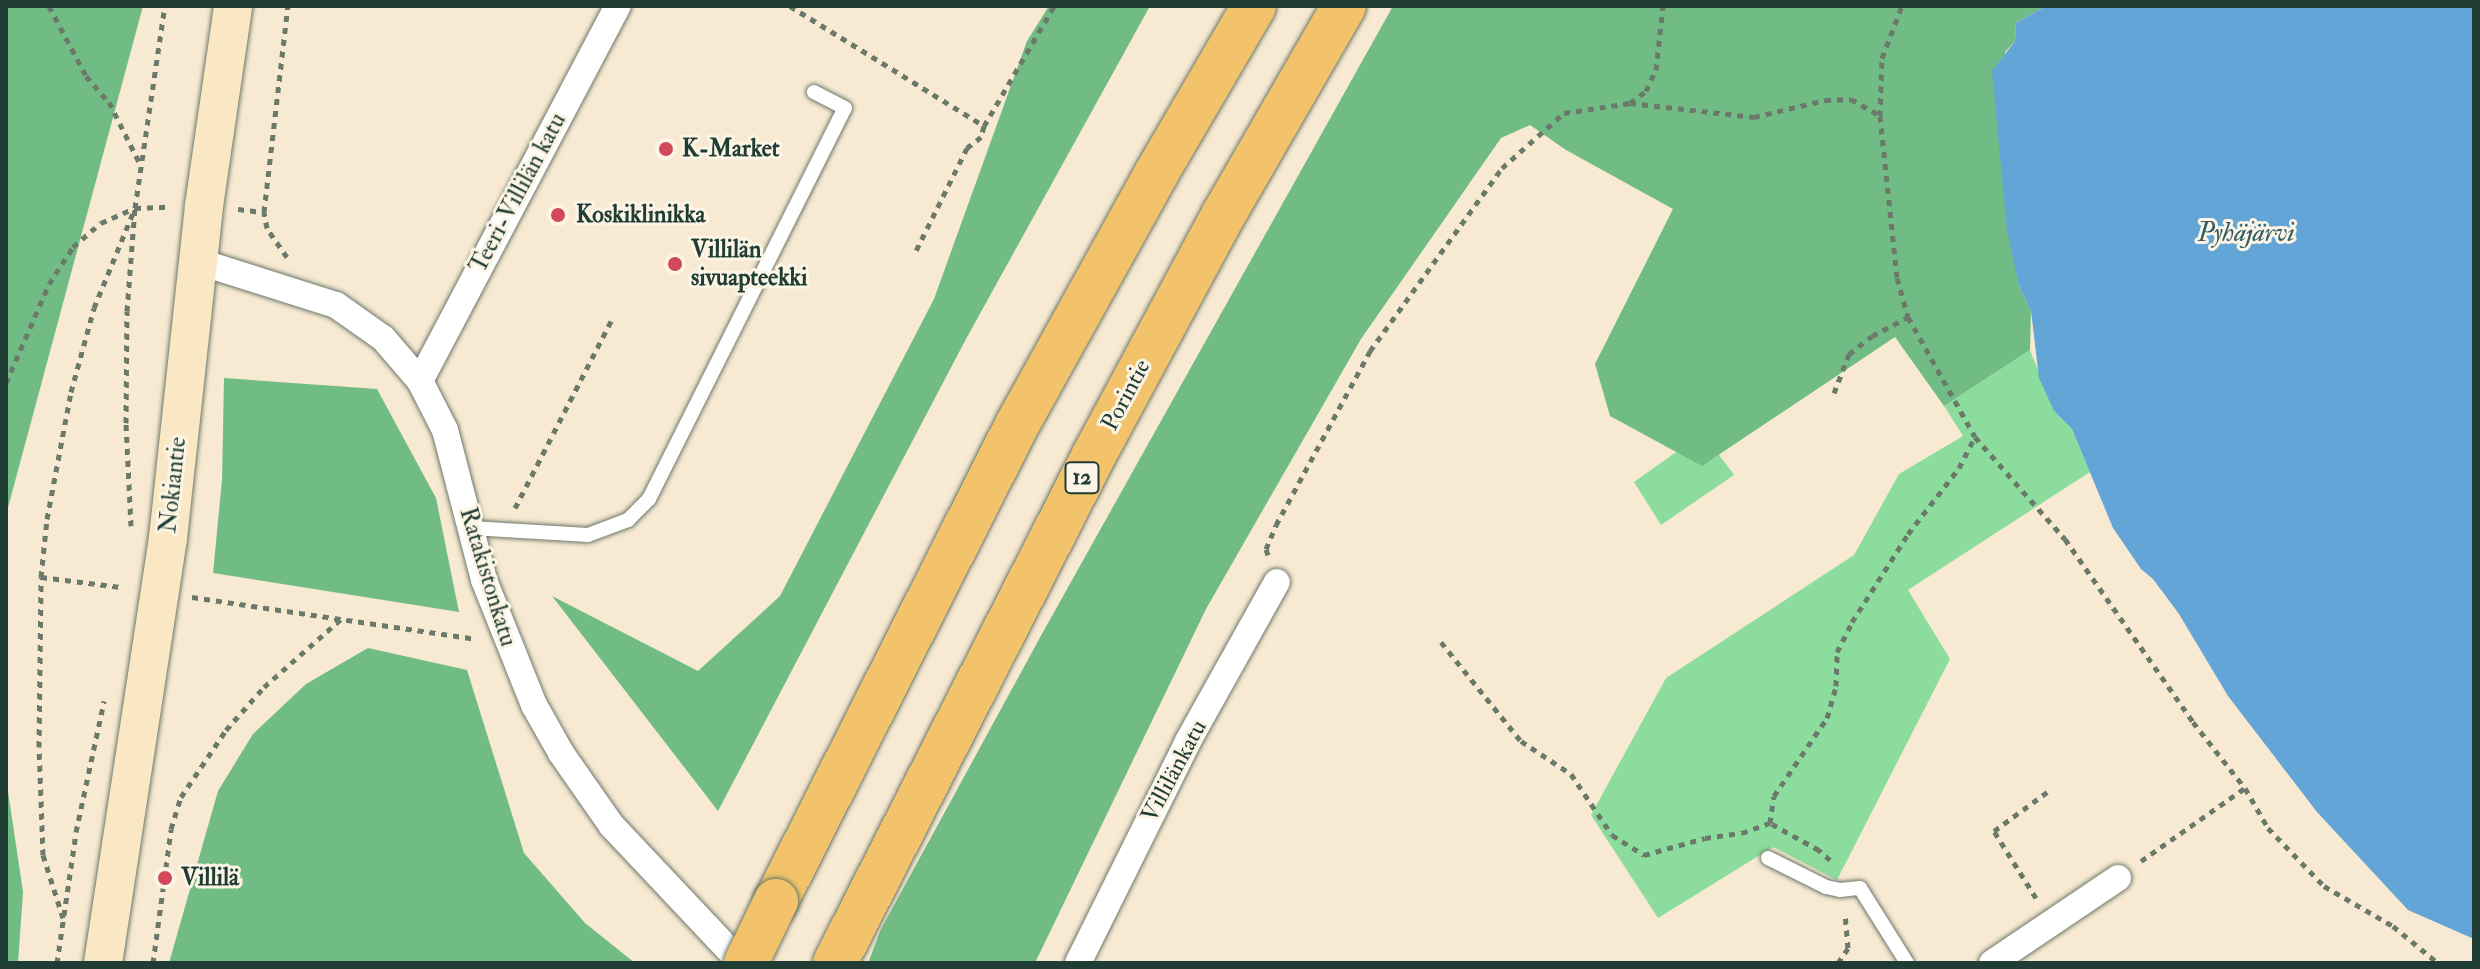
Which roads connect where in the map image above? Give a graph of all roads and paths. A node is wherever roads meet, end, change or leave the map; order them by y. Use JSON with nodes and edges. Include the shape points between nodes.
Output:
{"nodes":[{"id":1,"x":49,"y":6,"type":"edge"},
{"id":2,"x":165,"y":6,"type":"edge"},
{"id":3,"x":233,"y":6,"type":"edge"},
{"id":4,"x":288,"y":6,"type":"edge"},
{"id":5,"x":618,"y":6,"type":"edge"},
{"id":6,"x":790,"y":6,"type":"edge"},
{"id":7,"x":1054,"y":6,"type":"edge"},
{"id":8,"x":1254,"y":6,"type":"edge"},
{"id":9,"x":1344,"y":6,"type":"edge"},
{"id":10,"x":1663,"y":6,"type":"edge"},
{"id":11,"x":1902,"y":6,"type":"edge"},
{"id":12,"x":814,"y":92,"type":"dead end"},
{"id":13,"x":1630,"y":103,"type":"junction"},
{"id":14,"x":1880,"y":116,"type":"junction"},
{"id":15,"x":984,"y":126,"type":"junction"},
{"id":16,"x":141,"y":165,"type":"junction"},
{"id":17,"x":204,"y":206,"type":"junction"},
{"id":18,"x":135,"y":208,"type":"junction"},
{"id":19,"x":914,"y":255,"type":"dead end"},
{"id":20,"x":197,"y":261,"type":"junction"},
{"id":21,"x":1908,"y":317,"type":"junction"},
{"id":22,"x":612,"y":319,"type":"dead end"},
{"id":23,"x":420,"y":381,"type":"junction"},
{"id":24,"x":6,"y":383,"type":"edge"},
{"id":25,"x":1834,"y":393,"type":"dead end"},
{"id":26,"x":1975,"y":437,"type":"junction"},
{"id":27,"x":471,"y":528,"type":"junction"},
{"id":28,"x":504,"y":531,"type":"junction"},
{"id":29,"x":131,"y":537,"type":"dead end"},
{"id":30,"x":41,"y":577,"type":"junction"},
{"id":31,"x":1277,"y":582,"type":"joint"},
{"id":32,"x":120,"y":587,"type":"dead end"},
{"id":33,"x":192,"y":597,"type":"dead end"},
{"id":34,"x":343,"y":617,"type":"junction"},
{"id":35,"x":503,"y":633,"type":"junction"},
{"id":36,"x":1441,"y":642,"type":"dead end"},
{"id":37,"x":106,"y":694,"type":"dead end"},
{"id":38,"x":2245,"y":788,"type":"junction"},
{"id":39,"x":2047,"y":792,"type":"dead end"},
{"id":40,"x":1770,"y":823,"type":"junction"},
{"id":41,"x":1768,"y":858,"type":"dead end"},
{"id":42,"x":2118,"y":878,"type":"joint"},
{"id":43,"x":1826,"y":887,"type":"junction"},
{"id":44,"x":1860,"y":888,"type":"junction"},
{"id":45,"x":64,"y":920,"type":"junction"},
{"id":46,"x":2052,"y":923,"type":"junction"},
{"id":47,"x":836,"y":961,"type":"edge"},
{"id":48,"x":57,"y":963,"type":"edge"},
{"id":49,"x":103,"y":963,"type":"edge"},
{"id":50,"x":153,"y":963,"type":"edge"},
{"id":51,"x":743,"y":963,"type":"edge"},
{"id":52,"x":1078,"y":963,"type":"edge"},
{"id":53,"x":1838,"y":963,"type":"edge"},
{"id":54,"x":1907,"y":963,"type":"edge"},
{"id":55,"x":1992,"y":963,"type":"edge"},
{"id":56,"x":2438,"y":963,"type":"edge"}],
"edges":[{"from":1,"to":16,"type":"path"},
{"from":2,"to":16,"type":"path"},
{"from":3,"to":17,"type":"main road","name":"Nokiantie"},
{"from":4,"to":17,"type":"path","via":[[264,212]]},
{"from":5,"to":23,"type":"street","name":"Teeri-Villilän katu"},
{"from":6,"to":15,"type":"path"},
{"from":7,"to":15,"type":"path"},
{"from":8,"to":51,"type":"highway","bridge":true,"via":[[1017,425]]},
{"from":9,"to":47,"type":"highway","name":"Porintie","number":"12","via":[[1100,444]]},
{"from":10,"to":13,"type":"path","via":[[1656,70],[1646,91]]},
{"from":11,"to":14,"type":"path","via":[[1882,58]]},
{"from":12,"to":28,"type":"lane","via":[[845,108],[649,499],[628,520],[588,535]]},
{"from":13,"to":14,"type":"path","via":[[1754,117],[1851,99]]},
{"from":13,"to":31,"type":"path","via":[[1564,113],[1502,168],[1370,351],[1266,549]]},
{"from":14,"to":21,"type":"path","via":[[1897,278]]},
{"from":15,"to":19,"type":"path","via":[[981,137],[967,148]]},
{"from":16,"to":18,"type":"path"},
{"from":17,"to":18,"type":"path"},
{"from":17,"to":20,"type":"main road","name":"Nokiantie"},
{"from":18,"to":24,"type":"path","via":[[101,223],[73,247],[49,284]]},
{"from":18,"to":29,"type":"path","via":[[127,311]]},
{"from":18,"to":30,"type":"path","via":[[94,308],[71,392]]},
{"from":20,"to":23,"type":"street","name":"Ratakistonkatu","via":[[336,305],[383,338]]},
{"from":20,"to":49,"type":"main road","name":"Nokiantie","via":[[166,553]]},
{"from":21,"to":25,"type":"path","via":[[1849,354]]},
{"from":21,"to":26,"type":"path"},
{"from":22,"to":28,"type":"path"},
{"from":23,"to":27,"type":"street","name":"Ratakistonkatu","via":[[445,430]]},
{"from":26,"to":38,"type":"path","via":[[2065,539]]},
{"from":26,"to":40,"type":"path","via":[[1852,622],[1837,652],[1836,686],[1827,718],[1774,796]]},
{"from":27,"to":28,"type":"lane"},
{"from":27,"to":35,"type":"street","name":"Ratakistonkatu"},
{"from":30,"to":32,"type":"path"},
{"from":30,"to":45,"type":"path","via":[[43,855]]},
{"from":31,"to":52,"type":"street","name":"Villilänkatu","via":[[1188,741]]},
{"from":33,"to":34,"type":"path"},
{"from":34,"to":35,"type":"path","via":[[475,639]]},
{"from":34,"to":50,"type":"path","via":[[254,698],[181,797],[171,829]]},
{"from":35,"to":51,"type":"street","name":"Ratakistonkatu","via":[[561,753],[612,826]]},
{"from":36,"to":40,"type":"path","via":[[1521,741],[1571,774],[1612,835],[1644,855]]},
{"from":37,"to":45,"type":"path","via":[[76,832]]},
{"from":38,"to":42,"type":"path"},
{"from":38,"to":56,"type":"path","via":[[2268,828],[2324,886],[2393,926]]},
{"from":39,"to":46,"type":"path","via":[[1994,831]]},
{"from":40,"to":44,"type":"path","via":[[1819,850]]},
{"from":41,"to":43,"type":"lane"},
{"from":42,"to":46,"type":"street"},
{"from":43,"to":44,"type":"lane"},
{"from":43,"to":53,"type":"path","via":[[1847,918],[1848,948]]},
{"from":44,"to":54,"type":"lane"},
{"from":45,"to":48,"type":"path"},
{"from":46,"to":55,"type":"street"}]}
